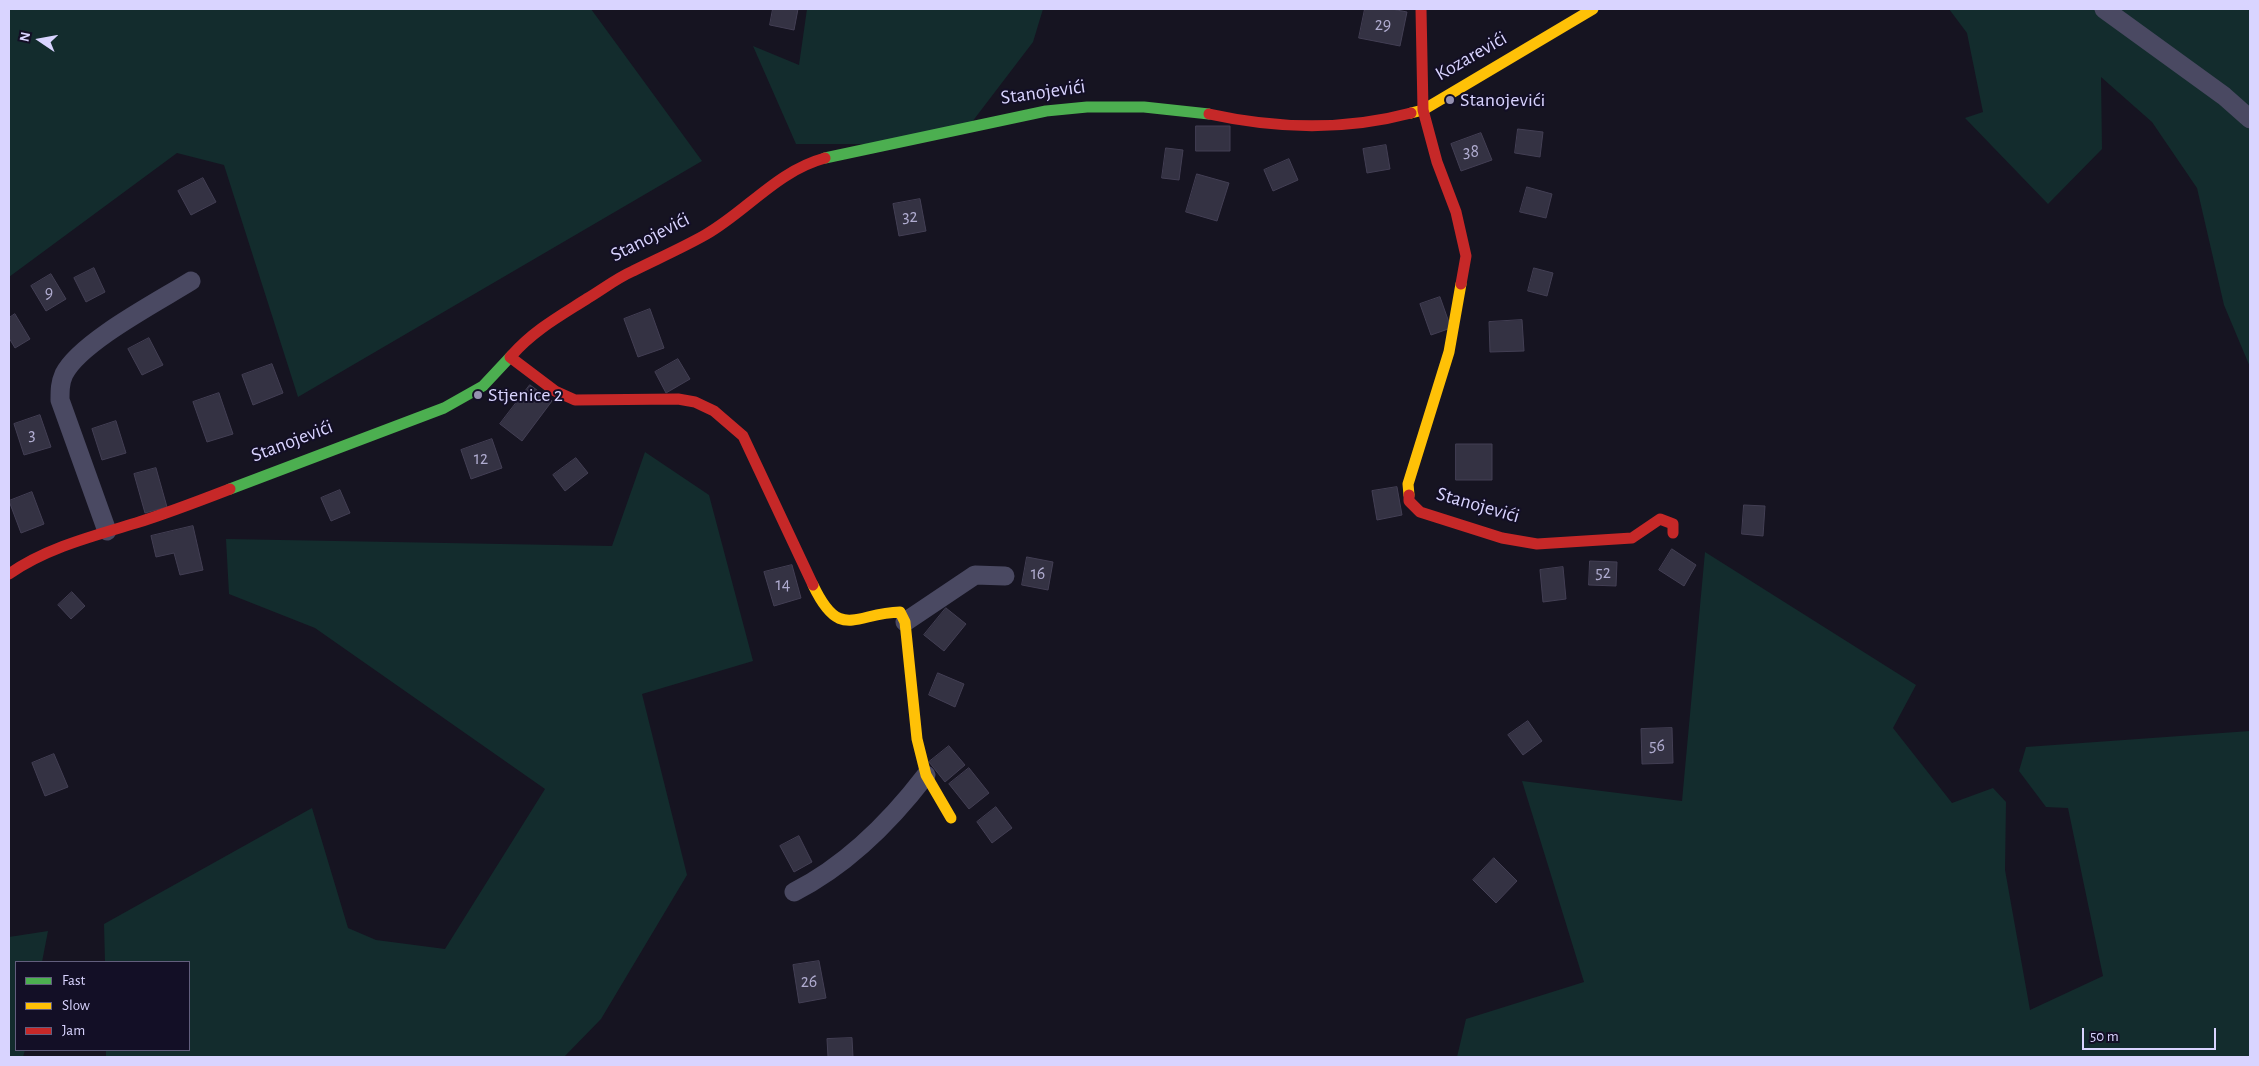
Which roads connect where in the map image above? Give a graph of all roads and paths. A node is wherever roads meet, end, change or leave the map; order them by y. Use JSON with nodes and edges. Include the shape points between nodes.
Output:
{"nodes":[{"id":1,"x":1421,"y":9,"type":"edge"},
{"id":2,"x":1594,"y":9,"type":"edge"},
{"id":3,"x":2104,"y":9,"type":"edge"},
{"id":4,"x":1423,"y":110,"type":"junction"},
{"id":5,"x":2250,"y":119,"type":"edge"},
{"id":6,"x":191,"y":281,"type":"dead end"},
{"id":7,"x":510,"y":357,"type":"junction"},
{"id":8,"x":107,"y":531,"type":"junction"},
{"id":9,"x":1673,"y":533,"type":"dead end"},
{"id":10,"x":9,"y":574,"type":"edge"},
{"id":11,"x":1005,"y":576,"type":"dead end"},
{"id":12,"x":905,"y":622,"type":"junction"},
{"id":13,"x":926,"y":775,"type":"junction"},
{"id":14,"x":951,"y":818,"type":"dead end"},
{"id":15,"x":794,"y":892,"type":"dead end"}],
"edges":[{"from":1,"to":4,"type":"street"},
{"from":2,"to":4,"type":"street","name":"Kozarevići"},
{"from":3,"to":5,"type":"street","via":[[2224,96]]},
{"from":4,"to":7,"type":"street","name":"Stanojevići","via":[[1347,126],[1297,126],[1236,120],[1204,113],[1087,107],[1046,111],[831,156],[806,163],[779,178],[747,206],[705,235],[587,297],[529,336]]},
{"from":4,"to":9,"type":"street","name":"Stanojevići","via":[[1437,162],[1456,212],[1466,256],[1449,352],[1408,484],[1409,501],[1420,512],[1502,538],[1537,544],[1632,538],[1660,519],[1673,524]]},
{"from":6,"to":8,"type":"street","via":[[106,333],[65,372],[59,387],[60,400]]},
{"from":7,"to":8,"type":"street","name":"Stanojevići","via":[[483,386],[444,408],[171,512]]},
{"from":7,"to":12,"type":"street","via":[[555,391],[575,400],[678,399],[695,402],[714,411],[743,436],[817,593],[834,616],[857,622],[890,611],[900,612]]},
{"from":8,"to":10,"type":"street","name":"Stanojevići","via":[[26,562]]},
{"from":11,"to":12,"type":"street","via":[[975,575]]},
{"from":12,"to":13,"type":"street","via":[[917,739]]},
{"from":13,"to":14,"type":"street"},
{"from":13,"to":15,"type":"street","via":[[902,807],[862,845],[817,880]]}]}
